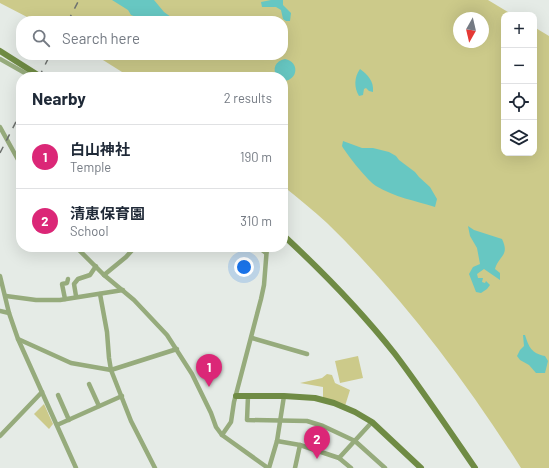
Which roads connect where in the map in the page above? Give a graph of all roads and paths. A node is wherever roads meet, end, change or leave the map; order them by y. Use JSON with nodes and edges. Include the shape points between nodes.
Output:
{"nodes":[{"id":1,"x":0,"y":51,"type":"edge"},
{"id":2,"x":0,"y":59,"type":"edge"},
{"id":3,"x":23,"y":72,"type":"edge"},
{"id":4,"x":33,"y":72,"type":"edge"},
{"id":5,"x":0,"y":127,"type":"edge"},
{"id":6,"x":16,"y":155,"type":"edge"},
{"id":7,"x":288,"y":240,"type":"edge"},
{"id":8,"x":81,"y":252,"type":"edge"},
{"id":9,"x":130,"y":252,"type":"edge"},
{"id":10,"x":266,"y":253,"type":"edge"},
{"id":11,"x":96,"y":266,"type":"junction"},
{"id":12,"x":104,"y":275,"type":"junction"},
{"id":13,"x":0,"y":276,"type":"edge"},
{"id":14,"x":68,"y":278,"type":"dead end"},
{"id":15,"x":123,"y":290,"type":"junction"},
{"id":16,"x":100,"y":294,"type":"junction"},
{"id":17,"x":6,"y":296,"type":"junction"},
{"id":18,"x":76,"y":296,"type":"junction"},
{"id":19,"x":66,"y":299,"type":"junction"},
{"id":20,"x":0,"y":311,"type":"edge"},
{"id":21,"x":9,"y":313,"type":"junction"},
{"id":22,"x":252,"y":338,"type":"junction"},
{"id":23,"x":18,"y":339,"type":"junction"},
{"id":24,"x":177,"y":349,"type":"junction"},
{"id":25,"x":306,"y":354,"type":"dead end"},
{"id":26,"x":111,"y":370,"type":"junction"},
{"id":27,"x":90,"y":384,"type":"dead end"},
{"id":28,"x":42,"y":392,"type":"junction"},
{"id":29,"x":58,"y":395,"type":"dead end"},
{"id":30,"x":122,"y":396,"type":"junction"},
{"id":31,"x":236,"y":396,"type":"junction"},
{"id":32,"x":248,"y":396,"type":"junction"},
{"id":33,"x":284,"y":396,"type":"junction"},
{"id":34,"x":99,"y":406,"type":"junction"},
{"id":35,"x":68,"y":420,"type":"junction"},
{"id":36,"x":280,"y":420,"type":"junction"},
{"id":37,"x":372,"y":422,"type":"junction"},
{"id":38,"x":57,"y":425,"type":"junction"},
{"id":39,"x":222,"y":435,"type":"junction"},
{"id":40,"x":0,"y":436,"type":"edge"},
{"id":41,"x":277,"y":441,"type":"junction"},
{"id":42,"x":355,"y":441,"type":"junction"},
{"id":43,"x":300,"y":445,"type":"junction"},
{"id":44,"x":340,"y":458,"type":"junction"},
{"id":45,"x":76,"y":468,"type":"edge"},
{"id":46,"x":155,"y":468,"type":"edge"},
{"id":47,"x":269,"y":468,"type":"edge"},
{"id":48,"x":295,"y":468,"type":"edge"},
{"id":49,"x":351,"y":468,"type":"edge"},
{"id":50,"x":385,"y":468,"type":"edge"},
{"id":51,"x":421,"y":468,"type":"edge"},
{"id":52,"x":475,"y":468,"type":"edge"}],
"edges":[{"from":1,"to":4,"type":"street"},
{"from":2,"to":3,"type":"street"},
{"from":5,"to":6,"type":"street"},
{"from":7,"to":52,"type":"street","via":[[334,285],[379,335]]},
{"from":8,"to":11,"type":"street"},
{"from":9,"to":12,"type":"street"},
{"from":10,"to":22,"type":"street","via":[[264,285]]},
{"from":11,"to":12,"type":"street"},
{"from":11,"to":18,"type":"street","via":[[90,275],[78,279],[74,284]]},
{"from":12,"to":15,"type":"street"},
{"from":13,"to":17,"type":"street"},
{"from":14,"to":19,"type":"street","via":[[67,283],[62,284]]},
{"from":15,"to":16,"type":"street"},
{"from":15,"to":24,"type":"street","via":[[156,322]]},
{"from":16,"to":18,"type":"street"},
{"from":16,"to":26,"type":"street","via":[[108,332]]},
{"from":17,"to":19,"type":"street","via":[[36,300]]},
{"from":17,"to":21,"type":"street"},
{"from":18,"to":19,"type":"street"},
{"from":20,"to":21,"type":"street"},
{"from":21,"to":23,"type":"street"},
{"from":22,"to":25,"type":"street"},
{"from":22,"to":31,"type":"street"},
{"from":23,"to":26,"type":"street","via":[[71,363]]},
{"from":23,"to":28,"type":"street"},
{"from":24,"to":26,"type":"street"},
{"from":24,"to":39,"type":"street"},
{"from":26,"to":30,"type":"street"},
{"from":27,"to":34,"type":"street"},
{"from":28,"to":38,"type":"street"},
{"from":28,"to":40,"type":"street"},
{"from":29,"to":35,"type":"street"},
{"from":30,"to":34,"type":"street"},
{"from":30,"to":46,"type":"street","via":[[131,421]]},
{"from":31,"to":32,"type":"street"},
{"from":31,"to":39,"type":"street","via":[[231,422]]},
{"from":32,"to":33,"type":"street"},
{"from":32,"to":36,"type":"street","via":[[247,420]]},
{"from":33,"to":36,"type":"street"},
{"from":33,"to":37,"type":"street","via":[[315,398],[334,403]]},
{"from":34,"to":35,"type":"street"},
{"from":35,"to":38,"type":"street"},
{"from":36,"to":41,"type":"street"},
{"from":36,"to":42,"type":"street","via":[[312,422]]},
{"from":37,"to":42,"type":"street"},
{"from":37,"to":51,"type":"street"},
{"from":38,"to":45,"type":"street"},
{"from":39,"to":47,"type":"street"},
{"from":41,"to":43,"type":"street"},
{"from":41,"to":47,"type":"street"},
{"from":42,"to":44,"type":"street"},
{"from":42,"to":50,"type":"street"},
{"from":43,"to":44,"type":"street"},
{"from":43,"to":48,"type":"street"},
{"from":44,"to":49,"type":"street"}]}
